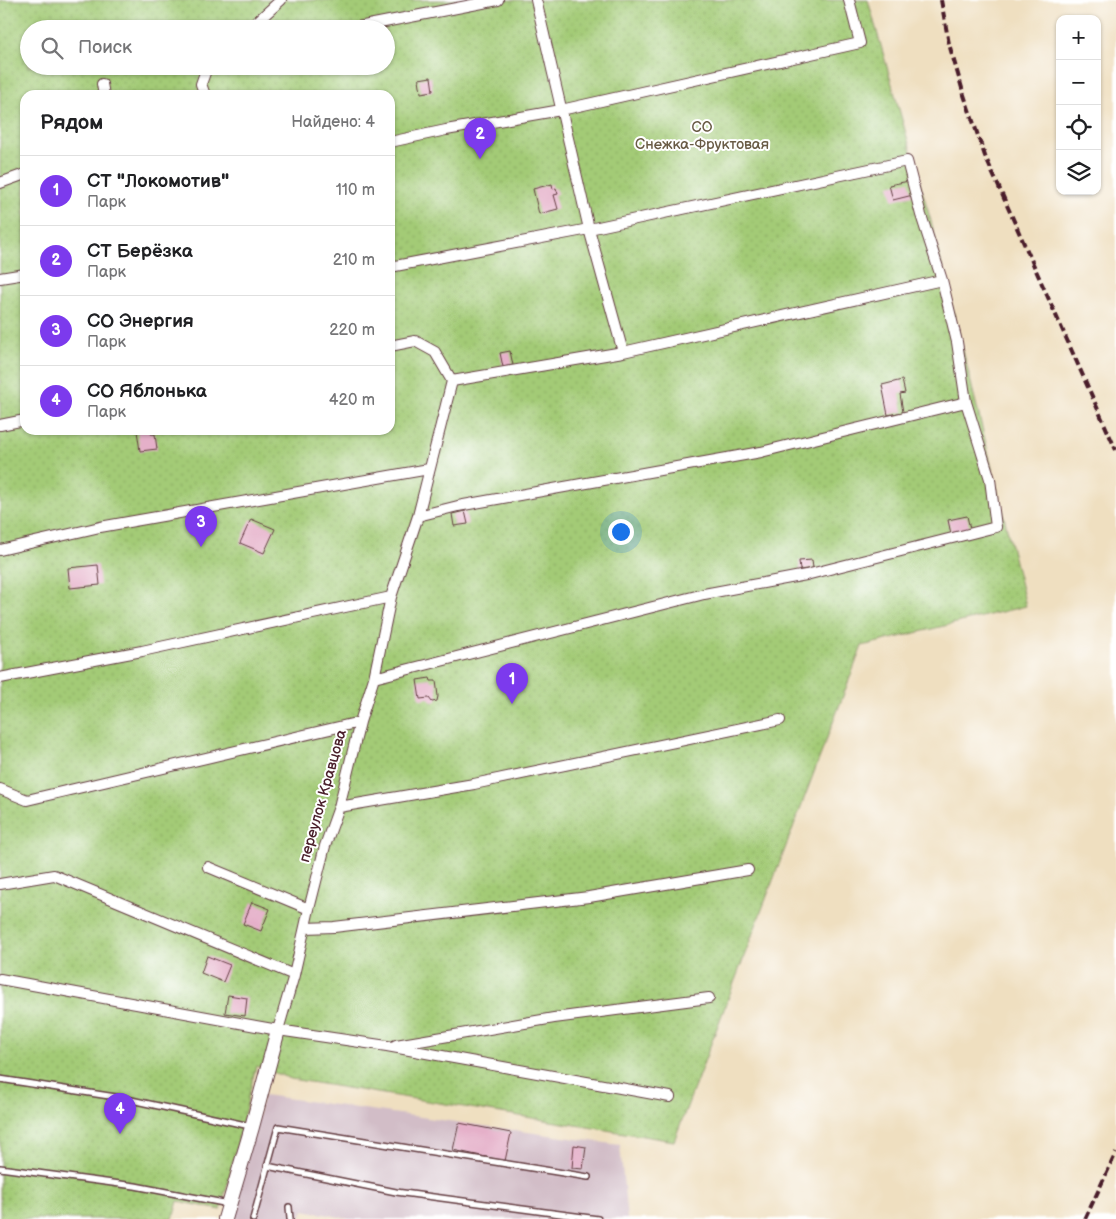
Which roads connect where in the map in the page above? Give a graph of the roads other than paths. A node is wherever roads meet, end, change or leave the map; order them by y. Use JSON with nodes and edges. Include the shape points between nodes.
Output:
{"nodes":[{"id":1,"x":281,"y":0,"type":"edge"},
{"id":2,"x":498,"y":0,"type":"edge"},
{"id":3,"x":536,"y":0,"type":"edge"},
{"id":4,"x":849,"y":0,"type":"edge"},
{"id":5,"x":259,"y":20,"type":"edge"},
{"id":6,"x":395,"y":20,"type":"edge"},
{"id":7,"x":204,"y":75,"type":"edge"},
{"id":8,"x":102,"y":84,"type":"dead end"},
{"id":9,"x":103,"y":90,"type":"edge"},
{"id":10,"x":203,"y":90,"type":"edge"},
{"id":11,"x":561,"y":110,"type":"junction"},
{"id":12,"x":395,"y":141,"type":"edge"},
{"id":13,"x":20,"y":176,"type":"edge"},
{"id":14,"x":0,"y":183,"type":"edge"},
{"id":15,"x":589,"y":229,"type":"junction"},
{"id":16,"x":395,"y":266,"type":"edge"},
{"id":17,"x":20,"y":275,"type":"edge"},
{"id":18,"x":0,"y":278,"type":"edge"},
{"id":19,"x":942,"y":280,"type":"junction"},
{"id":20,"x":395,"y":345,"type":"edge"},
{"id":21,"x":623,"y":352,"type":"junction"},
{"id":22,"x":452,"y":381,"type":"junction"},
{"id":23,"x":966,"y":402,"type":"junction"},
{"id":24,"x":20,"y":421,"type":"edge"},
{"id":25,"x":0,"y":426,"type":"edge"},
{"id":26,"x":429,"y":469,"type":"junction"},
{"id":27,"x":418,"y":516,"type":"junction"},
{"id":28,"x":0,"y":550,"type":"edge"},
{"id":29,"x":390,"y":597,"type":"junction"},
{"id":30,"x":0,"y":678,"type":"edge"},
{"id":31,"x":374,"y":678,"type":"junction"},
{"id":32,"x":780,"y":720,"type":"dead end"},
{"id":33,"x":360,"y":722,"type":"junction"},
{"id":34,"x":0,"y":789,"type":"edge"},
{"id":35,"x":339,"y":807,"type":"junction"},
{"id":36,"x":208,"y":867,"type":"dead end"},
{"id":37,"x":748,"y":870,"type":"dead end"},
{"id":38,"x":0,"y":884,"type":"edge"},
{"id":39,"x":309,"y":909,"type":"junction"},
{"id":40,"x":305,"y":928,"type":"junction"},
{"id":41,"x":294,"y":976,"type":"junction"},
{"id":42,"x":0,"y":979,"type":"edge"},
{"id":43,"x":709,"y":998,"type":"dead end"},
{"id":44,"x":278,"y":1030,"type":"junction"},
{"id":45,"x":388,"y":1046,"type":"junction"},
{"id":46,"x":0,"y":1079,"type":"edge"},
{"id":47,"x":670,"y":1097,"type":"dead end"},
{"id":48,"x":252,"y":1127,"type":"junction"},
{"id":49,"x":267,"y":1166,"type":"junction"},
{"id":50,"x":0,"y":1168,"type":"edge"},
{"id":51,"x":588,"y":1177,"type":"dead end"},
{"id":52,"x":229,"y":1204,"type":"junction"},
{"id":53,"x":289,"y":1207,"type":"dead end"},
{"id":54,"x":225,"y":1219,"type":"edge"},
{"id":55,"x":253,"y":1219,"type":"edge"},
{"id":56,"x":290,"y":1219,"type":"edge"},
{"id":57,"x":598,"y":1219,"type":"edge"}],
"edges":[{"from":1,"to":5,"type":"street"},
{"from":2,"to":6,"type":"street"},
{"from":3,"to":11,"type":"street"},
{"from":4,"to":11,"type":"street","via":[[860,43]]},
{"from":7,"to":10,"type":"street","via":[[201,84]]},
{"from":8,"to":9,"type":"street"},
{"from":11,"to":12,"type":"street"},
{"from":11,"to":15,"type":"street"},
{"from":13,"to":14,"type":"street"},
{"from":15,"to":16,"type":"street"},
{"from":15,"to":19,"type":"street","via":[[907,161]]},
{"from":15,"to":21,"type":"street"},
{"from":17,"to":18,"type":"street"},
{"from":19,"to":21,"type":"street"},
{"from":19,"to":23,"type":"street","via":[[957,342]]},
{"from":20,"to":22,"type":"street","via":[[415,341],[435,352]]},
{"from":21,"to":22,"type":"street"},
{"from":22,"to":26,"type":"street","name":"переулок Кравцова"},
{"from":23,"to":27,"type":"street","via":[[761,452]]},
{"from":23,"to":31,"type":"street","via":[[990,479],[996,527],[806,575],[704,594]]},
{"from":24,"to":25,"type":"street"},
{"from":26,"to":27,"type":"street","name":"переулок Кравцова"},
{"from":26,"to":28,"type":"street","via":[[100,527]]},
{"from":27,"to":29,"type":"street","name":"переулок Кравцова"},
{"from":29,"to":30,"type":"street","via":[[152,649]]},
{"from":29,"to":31,"type":"street","name":"переулок Кравцова"},
{"from":31,"to":33,"type":"street","name":"переулок Кравцова"},
{"from":32,"to":35,"type":"street","via":[[474,784]]},
{"from":33,"to":34,"type":"street","via":[[26,800]]},
{"from":33,"to":35,"type":"street","name":"переулок Кравцова"},
{"from":35,"to":39,"type":"street","name":"переулок Кравцова"},
{"from":36,"to":39,"type":"street"},
{"from":37,"to":40,"type":"street","via":[[589,897]]},
{"from":38,"to":41,"type":"street","via":[[54,876]]},
{"from":39,"to":40,"type":"street","name":"переулок Кравцова"},
{"from":40,"to":41,"type":"street","name":"переулок Кравцова"},
{"from":41,"to":44,"type":"street","name":"переулок Кравцова"},
{"from":42,"to":44,"type":"street"},
{"from":43,"to":45,"type":"street","via":[[554,1018]]},
{"from":44,"to":45,"type":"street"},
{"from":44,"to":48,"type":"street","name":"переулок Кравцова"},
{"from":45,"to":47,"type":"street"},
{"from":46,"to":48,"type":"lane","via":[[122,1098]]},
{"from":48,"to":52,"type":"street","name":"переулок Кравцова"},
{"from":49,"to":51,"type":"lane","via":[[278,1127]]},
{"from":49,"to":55,"type":"lane"},
{"from":49,"to":57,"type":"lane","via":[[396,1192]]},
{"from":50,"to":52,"type":"lane","via":[[135,1186]]},
{"from":52,"to":54,"type":"street","name":"переулок Кравцова"},
{"from":53,"to":56,"type":"lane"}]}
